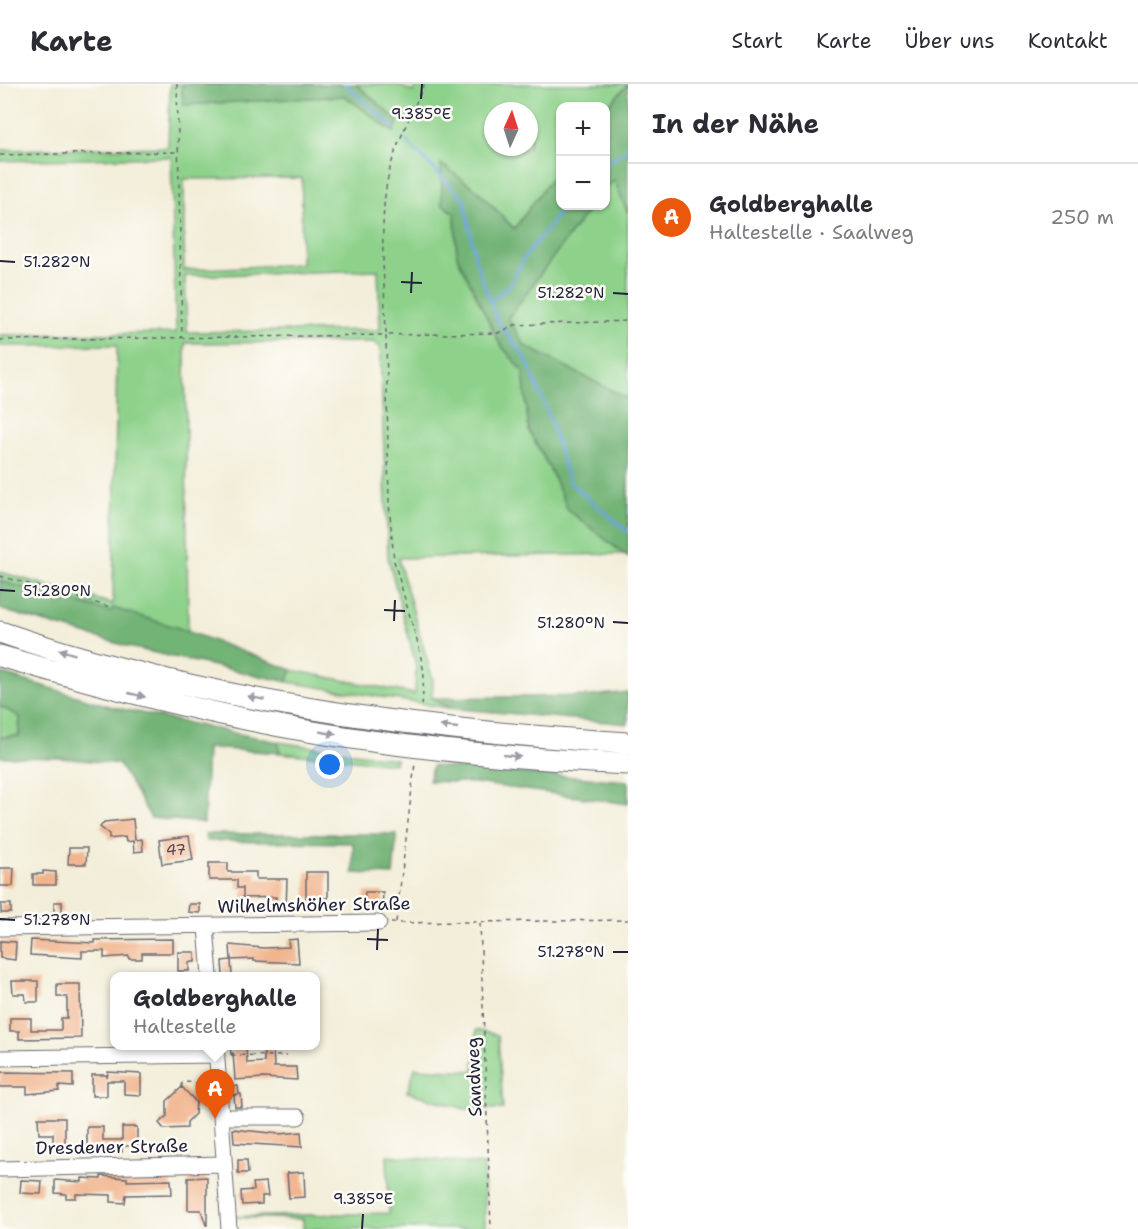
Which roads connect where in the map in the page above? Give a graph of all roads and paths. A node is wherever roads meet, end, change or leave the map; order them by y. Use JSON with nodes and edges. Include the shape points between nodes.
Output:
{"nodes":[{"id":1,"x":177,"y":84,"type":"edge"},
{"id":2,"x":424,"y":84,"type":"edge"},
{"id":3,"x":177,"y":152,"type":"junction"},
{"id":4,"x":0,"y":155,"type":"edge"},
{"id":5,"x":628,"y":321,"type":"edge"},
{"id":6,"x":386,"y":335,"type":"junction"},
{"id":7,"x":182,"y":338,"type":"junction"},
{"id":8,"x":0,"y":340,"type":"edge"},
{"id":9,"x":0,"y":576,"type":"edge"},
{"id":10,"x":110,"y":607,"type":"dead end"},
{"id":11,"x":0,"y":632,"type":"edge"},
{"id":12,"x":0,"y":656,"type":"edge"},
{"id":13,"x":422,"y":709,"type":"dead end"},
{"id":14,"x":628,"y":743,"type":"edge"},
{"id":15,"x":415,"y":760,"type":"dead end"},
{"id":16,"x":628,"y":764,"type":"edge"},
{"id":17,"x":628,"y":920,"type":"edge"},
{"id":18,"x":379,"y":923,"type":"joint"},
{"id":19,"x":396,"y":923,"type":"junction"},
{"id":20,"x":480,"y":923,"type":"junction"},
{"id":21,"x":206,"y":927,"type":"junction"},
{"id":22,"x":0,"y":928,"type":"edge"},
{"id":23,"x":210,"y":972,"type":"edge"},
{"id":24,"x":216,"y":1050,"type":"edge"},
{"id":25,"x":287,"y":1056,"type":"dead end"},
{"id":26,"x":0,"y":1058,"type":"edge"},
{"id":27,"x":219,"y":1083,"type":"junction"},
{"id":28,"x":182,"y":1087,"type":"dead end"},
{"id":29,"x":222,"y":1117,"type":"junction"},
{"id":30,"x":298,"y":1117,"type":"dead end"},
{"id":31,"x":224,"y":1164,"type":"junction"},
{"id":32,"x":0,"y":1169,"type":"edge"},
{"id":33,"x":229,"y":1229,"type":"edge"},
{"id":34,"x":491,"y":1229,"type":"edge"}],
"edges":[{"from":1,"to":3,"type":"path"},
{"from":2,"to":6,"type":"path","via":[[387,184]]},
{"from":3,"to":4,"type":"path"},
{"from":3,"to":7,"type":"path"},
{"from":5,"to":6,"type":"path","via":[[515,325],[498,333]]},
{"from":6,"to":7,"type":"path"},
{"from":6,"to":13,"type":"path","via":[[393,561],[424,673]]},
{"from":7,"to":8,"type":"path"},
{"from":9,"to":10,"type":"path"},
{"from":14,"to":11,"type":"highway","one_way":true,"via":[[438,726],[271,701],[125,670]]},
{"from":12,"to":16,"type":"highway","one_way":true,"via":[[122,692],[252,721],[392,743]]},
{"from":15,"to":19,"type":"path"},
{"from":17,"to":20,"type":"path","name":"Wilhelmshöher Straße"},
{"from":18,"to":19,"type":"path","name":"Wilhelmshöher Straße"},
{"from":18,"to":21,"type":"street","name":"Wilhelmshöher Straße"},
{"from":19,"to":20,"type":"path","name":"Wilhelmshöher Straße"},
{"from":20,"to":34,"type":"path","name":"Sandweg"},
{"from":21,"to":22,"type":"street","name":"Wilhelmshöher Straße"},
{"from":21,"to":23,"type":"street"},
{"from":24,"to":25,"type":"path"},
{"from":24,"to":26,"type":"street"},
{"from":24,"to":27,"type":"street"},
{"from":27,"to":28,"type":"path","via":[[182,1082]]},
{"from":27,"to":29,"type":"street"},
{"from":29,"to":30,"type":"street"},
{"from":29,"to":31,"type":"street"},
{"from":31,"to":32,"type":"street","name":"Dresdener Straße"},
{"from":31,"to":33,"type":"street"}]}
